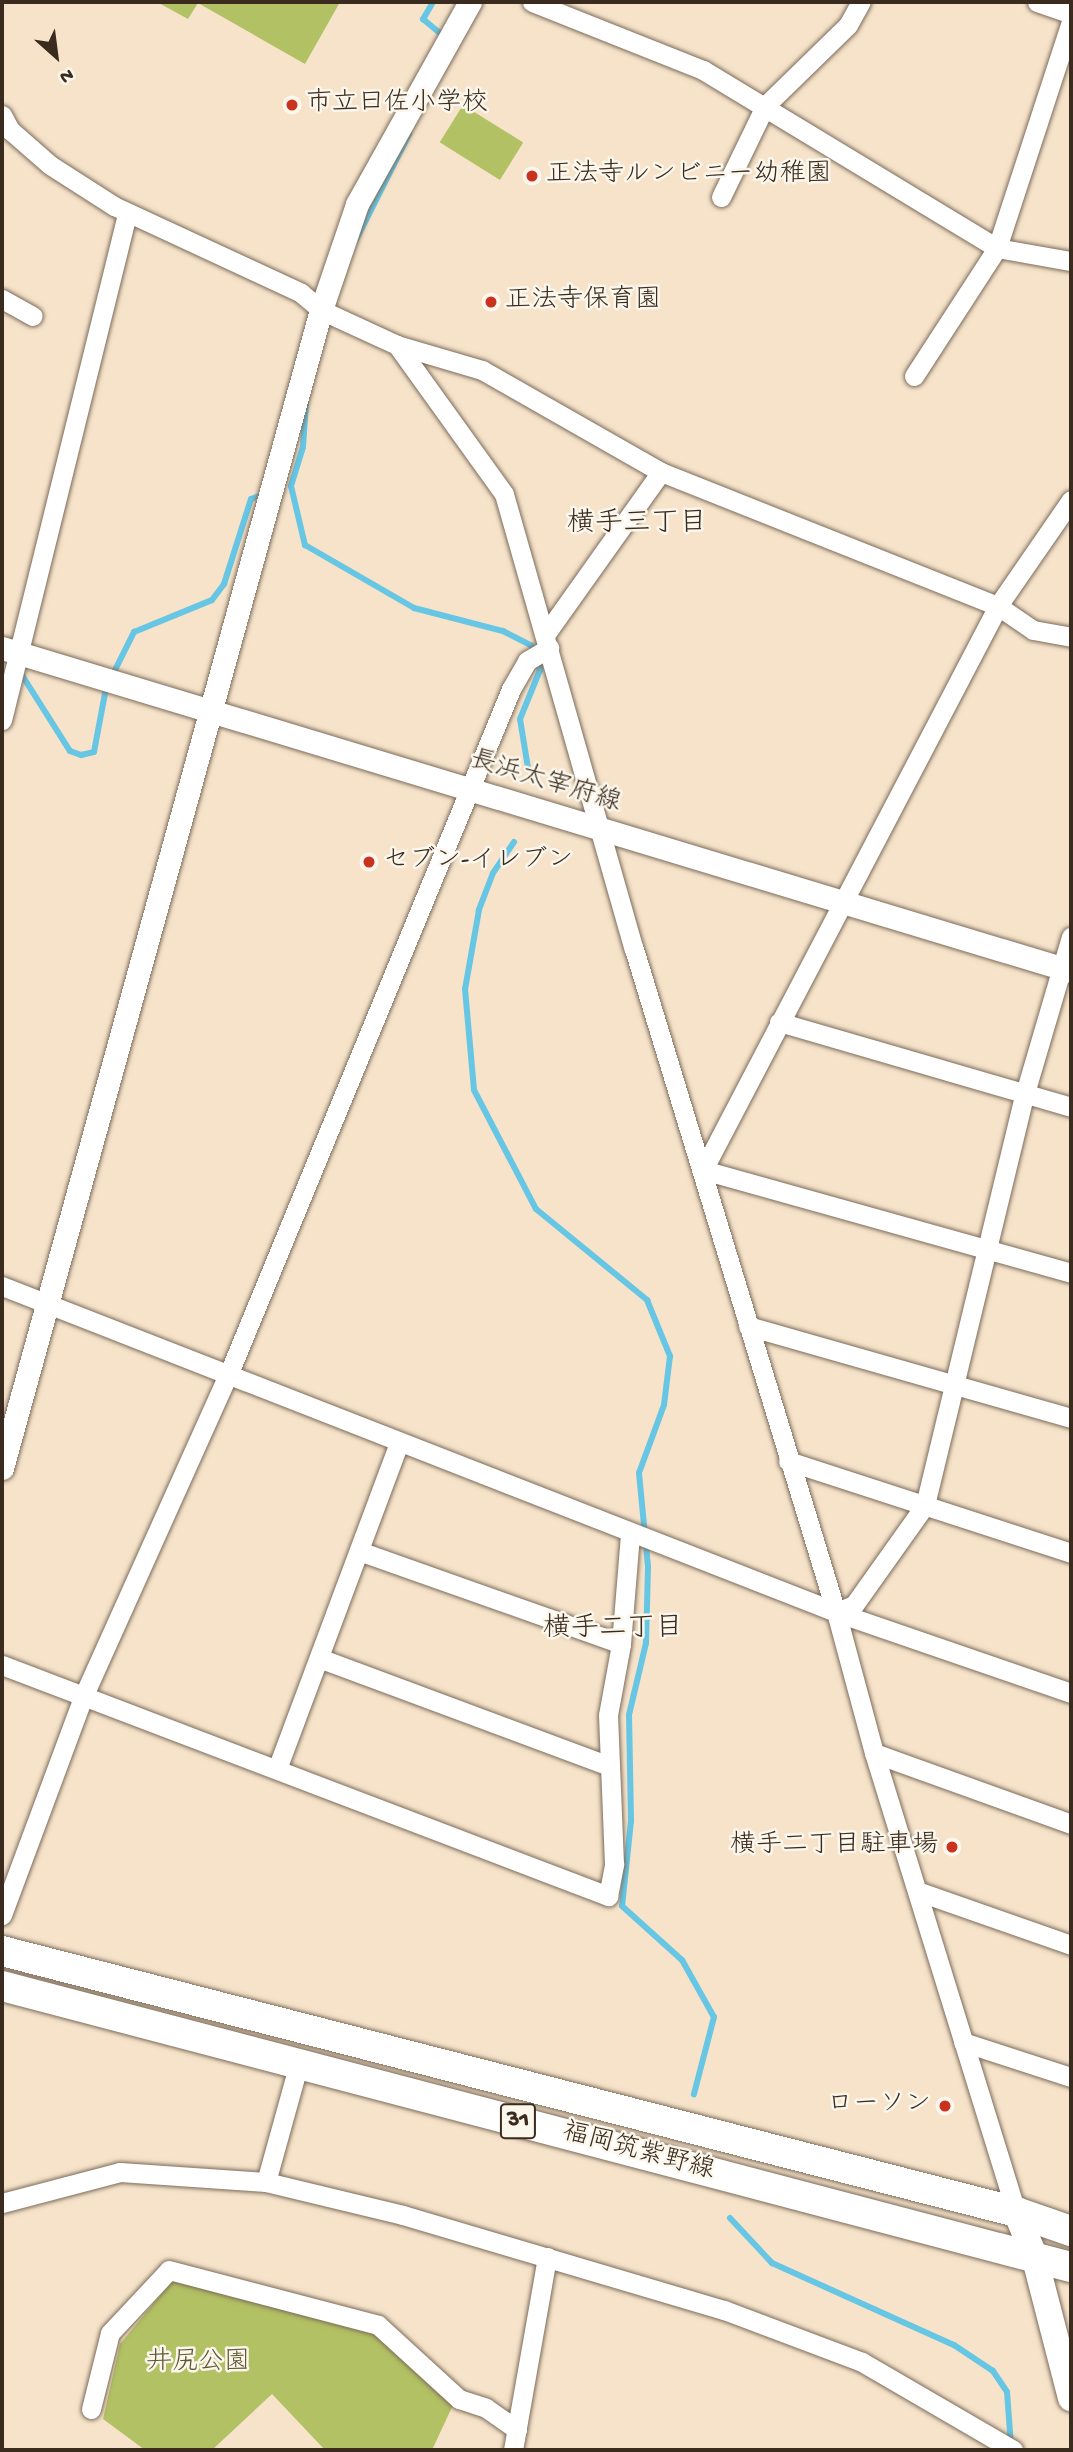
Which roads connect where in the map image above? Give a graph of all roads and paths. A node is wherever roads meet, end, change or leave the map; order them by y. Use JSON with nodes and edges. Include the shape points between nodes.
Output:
{"nodes":[{"id":1,"x":470,"y":2,"type":"edge"},
{"id":2,"x":532,"y":2,"type":"edge"},
{"id":3,"x":861,"y":2,"type":"edge"},
{"id":4,"x":1037,"y":2,"type":"edge"},
{"id":5,"x":1071,"y":14,"type":"edge"},
{"id":6,"x":1071,"y":22,"type":"edge"},
{"id":7,"x":765,"y":106,"type":"junction"},
{"id":8,"x":2,"y":115,"type":"edge"},
{"id":9,"x":721,"y":197,"type":"dead end"},
{"id":10,"x":127,"y":214,"type":"junction"},
{"id":11,"x":997,"y":248,"type":"junction"},
{"id":12,"x":1071,"y":261,"type":"edge"},
{"id":13,"x":2,"y":299,"type":"edge"},
{"id":14,"x":327,"y":313,"type":"junction"},
{"id":15,"x":33,"y":316,"type":"dead end"},
{"id":16,"x":397,"y":345,"type":"junction"},
{"id":17,"x":914,"y":376,"type":"dead end"},
{"id":18,"x":661,"y":472,"type":"junction"},
{"id":19,"x":1071,"y":502,"type":"edge"},
{"id":20,"x":998,"y":606,"type":"junction"},
{"id":21,"x":1071,"y":637,"type":"edge"},
{"id":22,"x":542,"y":649,"type":"junction"},
{"id":23,"x":10,"y":650,"type":"edge"},
{"id":24,"x":209,"y":709,"type":"junction"},
{"id":25,"x":2,"y":720,"type":"edge"},
{"id":26,"x":470,"y":790,"type":"junction"},
{"id":27,"x":599,"y":827,"type":"junction"},
{"id":28,"x":842,"y":902,"type":"junction"},
{"id":29,"x":1071,"y":937,"type":"edge"},
{"id":30,"x":1066,"y":970,"type":"edge"},
{"id":31,"x":779,"y":1022,"type":"junction"},
{"id":32,"x":1025,"y":1093,"type":"junction"},
{"id":33,"x":1071,"y":1107,"type":"edge"},
{"id":34,"x":703,"y":1170,"type":"junction"},
{"id":35,"x":987,"y":1251,"type":"junction"},
{"id":36,"x":1071,"y":1273,"type":"edge"},
{"id":37,"x":2,"y":1286,"type":"edge"},
{"id":38,"x":47,"y":1302,"type":"junction"},
{"id":39,"x":748,"y":1326,"type":"junction"},
{"id":40,"x":229,"y":1373,"type":"junction"},
{"id":41,"x":955,"y":1382,"type":"junction"},
{"id":42,"x":1071,"y":1418,"type":"edge"},
{"id":43,"x":399,"y":1443,"type":"junction"},
{"id":44,"x":788,"y":1461,"type":"junction"},
{"id":45,"x":2,"y":1468,"type":"edge"},
{"id":46,"x":925,"y":1505,"type":"junction"},
{"id":47,"x":634,"y":1535,"type":"junction"},
{"id":48,"x":359,"y":1551,"type":"junction"},
{"id":49,"x":1071,"y":1553,"type":"edge"},
{"id":50,"x":836,"y":1612,"type":"junction"},
{"id":51,"x":621,"y":1644,"type":"junction"},
{"id":52,"x":318,"y":1658,"type":"junction"},
{"id":53,"x":2,"y":1665,"type":"edge"},
{"id":54,"x":1071,"y":1693,"type":"edge"},
{"id":55,"x":84,"y":1695,"type":"junction"},
{"id":56,"x":874,"y":1753,"type":"junction"},
{"id":57,"x":610,"y":1766,"type":"junction"},
{"id":58,"x":277,"y":1769,"type":"junction"},
{"id":59,"x":1071,"y":1824,"type":"edge"},
{"id":60,"x":916,"y":1891,"type":"junction"},
{"id":61,"x":2,"y":1915,"type":"edge"},
{"id":62,"x":1071,"y":1945,"type":"edge"},
{"id":63,"x":2,"y":1951,"type":"edge"},
{"id":64,"x":2,"y":1986,"type":"edge"},
{"id":65,"x":963,"y":2042,"type":"junction"},
{"id":66,"x":299,"y":2063,"type":"junction"},
{"id":67,"x":1071,"y":2077,"type":"edge"},
{"id":68,"x":266,"y":2182,"type":"junction"},
{"id":69,"x":2,"y":2203,"type":"edge"},
{"id":70,"x":1016,"y":2212,"type":"junction"},
{"id":71,"x":1071,"y":2231,"type":"edge"},
{"id":72,"x":1034,"y":2255,"type":"junction"},
{"id":73,"x":547,"y":2258,"type":"junction"},
{"id":74,"x":1071,"y":2267,"type":"edge"},
{"id":75,"x":1071,"y":2398,"type":"edge"},
{"id":76,"x":91,"y":2409,"type":"dead end"},
{"id":77,"x":517,"y":2430,"type":"junction"},
{"id":78,"x":513,"y":2450,"type":"edge"},
{"id":79,"x":1013,"y":2450,"type":"edge"}],
"edges":[{"from":1,"to":14,"type":"street","via":[[357,204]]},
{"from":2,"to":7,"type":"street","via":[[703,70]]},
{"from":3,"to":7,"type":"street","via":[[848,25]]},
{"from":4,"to":5,"type":"street"},
{"from":6,"to":11,"type":"street"},
{"from":7,"to":9,"type":"street"},
{"from":7,"to":11,"type":"street"},
{"from":8,"to":10,"type":"street","via":[[10,130],[50,165]]},
{"from":10,"to":14,"type":"street","via":[[301,293]]},
{"from":10,"to":23,"type":"street"},
{"from":11,"to":12,"type":"street"},
{"from":11,"to":17,"type":"street"},
{"from":13,"to":15,"type":"street"},
{"from":14,"to":16,"type":"street"},
{"from":14,"to":24,"type":"street"},
{"from":16,"to":18,"type":"street","via":[[482,370]]},
{"from":16,"to":22,"type":"street","via":[[504,494]]},
{"from":18,"to":20,"type":"street"},
{"from":18,"to":22,"type":"street"},
{"from":19,"to":20,"type":"street"},
{"from":20,"to":21,"type":"street","via":[[1033,630]]},
{"from":20,"to":28,"type":"street"},
{"from":22,"to":26,"type":"street","via":[[511,689]]},
{"from":22,"to":27,"type":"street"},
{"from":23,"to":24,"type":"street","name":"長浜太宰府線"},
{"from":23,"to":25,"type":"street"},
{"from":24,"to":26,"type":"street","name":"長浜太宰府線"},
{"from":24,"to":38,"type":"street"},
{"from":26,"to":27,"type":"street","name":"長浜太宰府線"},
{"from":26,"to":40,"type":"street"},
{"from":27,"to":28,"type":"street","name":"長浜太宰府線"},
{"from":27,"to":34,"type":"street"},
{"from":28,"to":30,"type":"street","name":"長浜太宰府線"},
{"from":28,"to":31,"type":"street"},
{"from":29,"to":30,"type":"street"},
{"from":30,"to":32,"type":"street"},
{"from":31,"to":32,"type":"street"},
{"from":31,"to":34,"type":"street"},
{"from":32,"to":33,"type":"street"},
{"from":32,"to":35,"type":"street"},
{"from":34,"to":35,"type":"street"},
{"from":34,"to":39,"type":"street"},
{"from":35,"to":36,"type":"street"},
{"from":35,"to":41,"type":"street"},
{"from":37,"to":38,"type":"street"},
{"from":38,"to":40,"type":"street"},
{"from":38,"to":45,"type":"street"},
{"from":39,"to":41,"type":"street"},
{"from":39,"to":44,"type":"street"},
{"from":40,"to":43,"type":"street"},
{"from":40,"to":55,"type":"street"},
{"from":41,"to":42,"type":"street"},
{"from":41,"to":46,"type":"street"},
{"from":43,"to":47,"type":"street"},
{"from":43,"to":48,"type":"street"},
{"from":44,"to":46,"type":"street"},
{"from":44,"to":50,"type":"street"},
{"from":46,"to":49,"type":"street"},
{"from":46,"to":50,"type":"street","via":[[854,1605]]},
{"from":47,"to":50,"type":"street"},
{"from":47,"to":51,"type":"street"},
{"from":48,"to":51,"type":"street"},
{"from":48,"to":52,"type":"street"},
{"from":50,"to":54,"type":"street"},
{"from":50,"to":56,"type":"street"},
{"from":51,"to":57,"type":"street","via":[[608,1715]]},
{"from":52,"to":57,"type":"street"},
{"from":52,"to":58,"type":"street"},
{"from":53,"to":55,"type":"street"},
{"from":55,"to":58,"type":"street"},
{"from":55,"to":61,"type":"street"},
{"from":56,"to":59,"type":"street"},
{"from":56,"to":60,"type":"street"},
{"from":57,"to":58,"type":"street","via":[[614,1864],[608,1896]]},
{"from":60,"to":62,"type":"street"},
{"from":60,"to":65,"type":"street"},
{"from":63,"to":70,"type":"main road","name":"福岡筑紫野線","number":"31"},
{"from":64,"to":66,"type":"main road","name":"福岡筑紫野線","number":"31"},
{"from":65,"to":67,"type":"street"},
{"from":65,"to":70,"type":"street"},
{"from":66,"to":68,"type":"street"},
{"from":66,"to":72,"type":"main road","name":"福岡筑紫野線","number":"31"},
{"from":68,"to":69,"type":"street","via":[[120,2172]]},
{"from":68,"to":73,"type":"street","via":[[403,2215]]},
{"from":70,"to":71,"type":"main road","name":"福岡筑紫野線","number":"31"},
{"from":70,"to":72,"type":"main road"},
{"from":72,"to":74,"type":"main road","name":"福岡筑紫野線","number":"31"},
{"from":72,"to":75,"type":"main road"},
{"from":73,"to":77,"type":"street"},
{"from":73,"to":79,"type":"street","via":[[724,2310],[862,2362]]},
{"from":76,"to":77,"type":"street","via":[[110,2333],[169,2270],[377,2325],[459,2399],[486,2408]]},
{"from":77,"to":78,"type":"street"}]}
